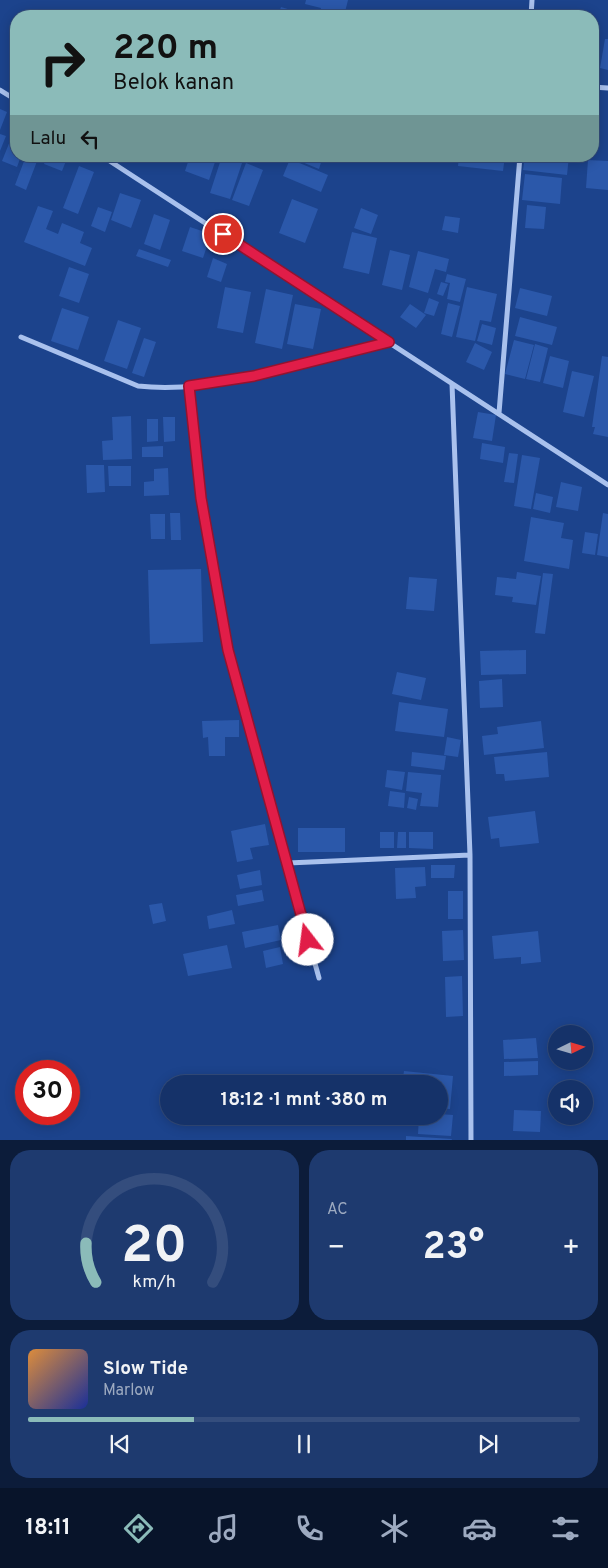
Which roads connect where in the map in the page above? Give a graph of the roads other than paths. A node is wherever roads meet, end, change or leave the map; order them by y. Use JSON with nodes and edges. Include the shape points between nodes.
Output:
{"nodes":[{"id":1,"x":111,"y":162,"type":"edge"},
{"id":2,"x":520,"y":162,"type":"edge"},
{"id":3,"x":21,"y":337,"type":"dead end"},
{"id":4,"x":389,"y":342,"type":"junction"},
{"id":5,"x":452,"y":384,"type":"junction"},
{"id":6,"x":189,"y":386,"type":"junction"},
{"id":7,"x":499,"y":412,"type":"junction"},
{"id":8,"x":608,"y":485,"type":"edge"},
{"id":9,"x":470,"y":855,"type":"junction"},
{"id":10,"x":288,"y":863,"type":"junction"},
{"id":11,"x":318,"y":978,"type":"dead end"},
{"id":12,"x":471,"y":1140,"type":"edge"}],
"edges":[{"from":1,"to":4,"type":"street"},
{"from":2,"to":7,"type":"street"},
{"from":3,"to":6,"type":"street","via":[[138,386]]},
{"from":4,"to":5,"type":"street"},
{"from":4,"to":6,"type":"street","via":[[254,376]]},
{"from":5,"to":7,"type":"street"},
{"from":5,"to":9,"type":"street"},
{"from":6,"to":10,"type":"street","via":[[201,498],[228,650]]},
{"from":7,"to":8,"type":"street"},
{"from":9,"to":10,"type":"street"},
{"from":9,"to":12,"type":"street"},
{"from":10,"to":11,"type":"street"}]}
